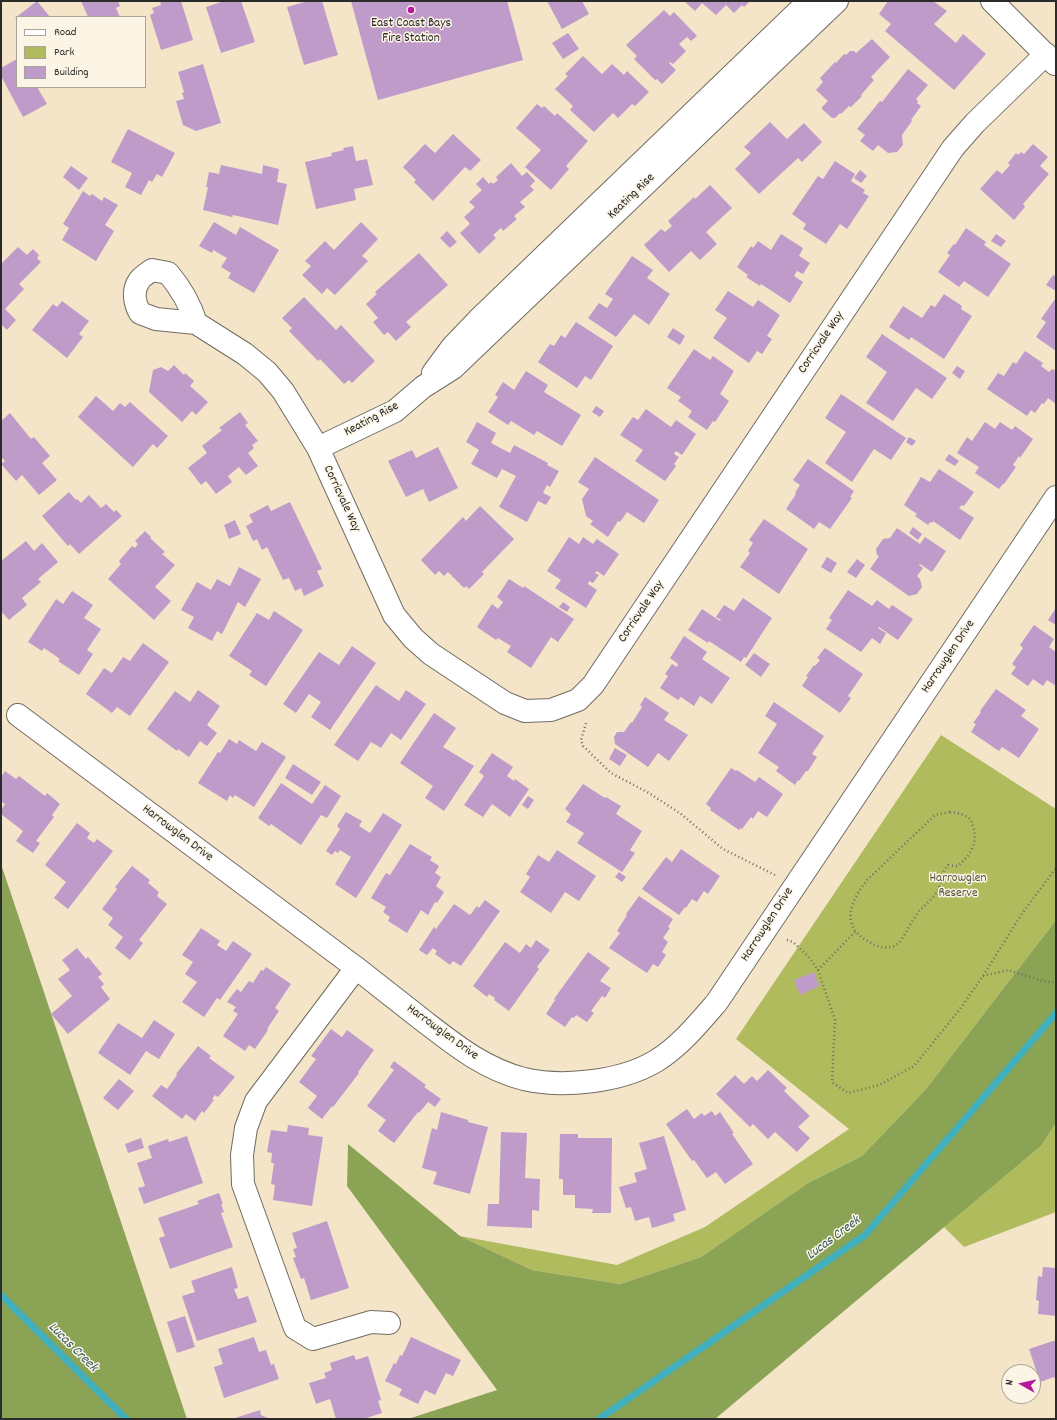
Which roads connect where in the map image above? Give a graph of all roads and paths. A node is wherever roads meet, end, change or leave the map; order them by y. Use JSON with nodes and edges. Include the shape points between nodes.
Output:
{"nodes":[{"id":1,"x":810,"y":1,"type":"edge"},
{"id":2,"x":837,"y":1,"type":"edge"},
{"id":3,"x":992,"y":1,"type":"edge"},
{"id":4,"x":1051,"y":60,"type":"edge"},
{"id":5,"x":196,"y":323,"type":"dead end"},
{"id":6,"x":423,"y":387,"type":"junction"},
{"id":7,"x":318,"y":448,"type":"junction"},
{"id":8,"x":1056,"y":497,"type":"edge"},
{"id":9,"x":578,"y":700,"type":"junction"},
{"id":10,"x":18,"y":715,"type":"dead end"},
{"id":11,"x":1056,"y":868,"type":"edge"},
{"id":12,"x":795,"y":884,"type":"junction"},
{"id":13,"x":764,"y":931,"type":"junction"},
{"id":14,"x":855,"y":932,"type":"junction"},
{"id":15,"x":356,"y":968,"type":"junction"},
{"id":16,"x":818,"y":970,"type":"junction"},
{"id":17,"x":983,"y":976,"type":"junction"},
{"id":18,"x":1056,"y":983,"type":"edge"},
{"id":19,"x":389,"y":1323,"type":"dead end"}],
"edges":[{"from":1,"to":6,"type":"street","name":"Keating Rise","via":[[478,320],[453,346]]},
{"from":2,"to":6,"type":"street","name":"Keating Rise","via":[[453,368]]},
{"from":3,"to":4,"type":"street"},
{"from":4,"to":9,"type":"street","name":"Corricvale Way","via":[[975,123],[953,148],[597,679]]},
{"from":5,"to":7,"type":"street","name":"Corricvale Way","via":[[245,354],[267,372],[283,391]]},
{"from":6,"to":7,"type":"street","name":"Keating Rise","via":[[395,411]]},
{"from":7,"to":9,"type":"street","name":"Corricvale Way","via":[[394,616],[413,638],[430,654],[505,703],[525,711],[551,710]]},
{"from":8,"to":12,"type":"street","name":"Harrowglen Drive"},
{"from":9,"to":12,"type":"path","via":[[587,722],[581,740],[583,746],[611,773],[649,793],[680,814],[722,849]]},
{"from":10,"to":15,"type":"street","name":"Harrowglen Drive"},
{"from":11,"to":17,"type":"path","via":[[1021,915]]},
{"from":12,"to":13,"type":"street","name":"Harrowglen Drive"},
{"from":13,"to":15,"type":"street","name":"Harrowglen Drive","via":[[717,1002],[686,1038],[655,1061],[623,1075],[592,1082],[556,1083],[524,1079],[491,1068],[461,1051]]},
{"from":13,"to":16,"type":"path","via":[[792,942],[808,956]]},
{"from":14,"to":14,"type":"path","via":[[881,948],[895,946],[918,913],[933,897],[939,887],[942,872],[948,865],[958,866],[966,859],[973,847],[976,834],[971,820],[961,814],[950,812],[935,815],[867,880],[858,891],[852,906],[851,923]]},
{"from":14,"to":16,"type":"path"},
{"from":15,"to":19,"type":"street","via":[[256,1101],[246,1128],[242,1155],[244,1184],[295,1328],[313,1339],[371,1322]]},
{"from":16,"to":17,"type":"path","via":[[835,1020],[832,1082],[848,1093],[879,1084],[914,1066]]},
{"from":17,"to":18,"type":"path","via":[[1008,970]]}]}
